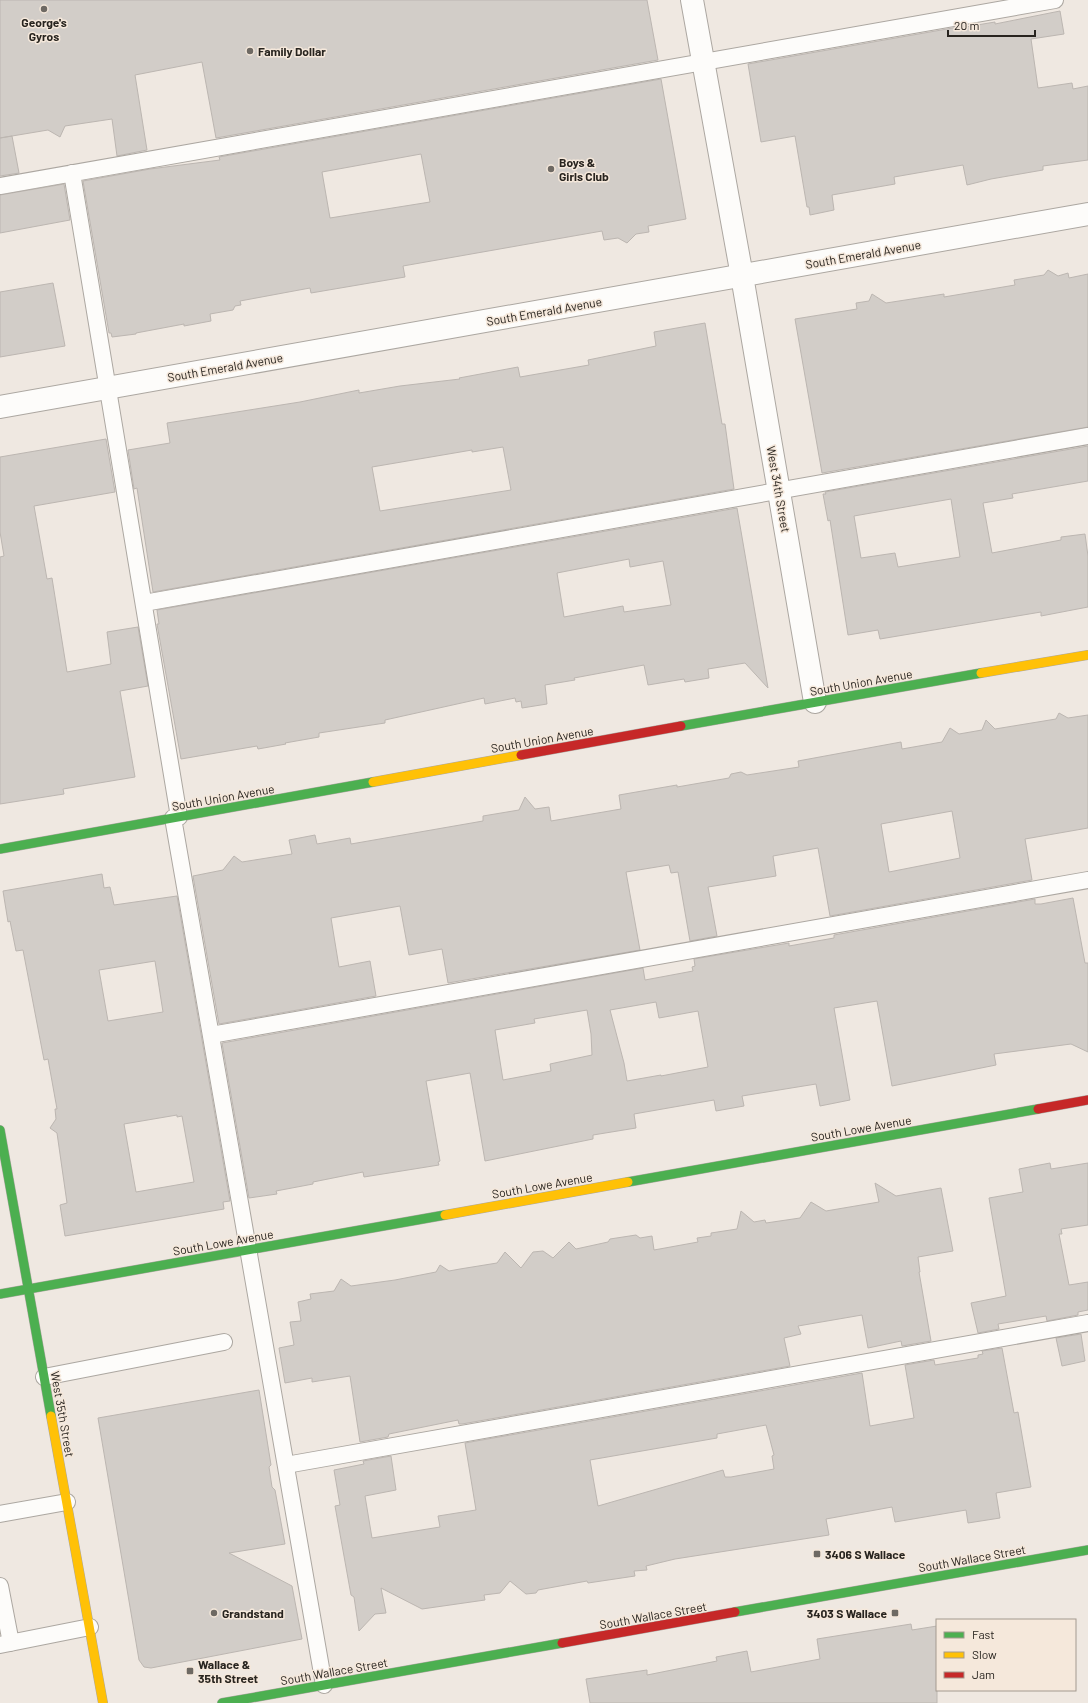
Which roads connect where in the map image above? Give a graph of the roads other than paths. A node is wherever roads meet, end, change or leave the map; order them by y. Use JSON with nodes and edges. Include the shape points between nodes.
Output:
{"nodes":[{"id":1,"x":692,"y":0,"type":"edge"},
{"id":2,"x":1054,"y":0,"type":"edge"},
{"id":3,"x":703,"y":62,"type":"junction"},
{"id":4,"x":72,"y":173,"type":"junction"},
{"id":5,"x":0,"y":186,"type":"edge"},
{"id":6,"x":1088,"y":214,"type":"edge"},
{"id":7,"x":742,"y":276,"type":"junction"},
{"id":8,"x":108,"y":388,"type":"junction"},
{"id":9,"x":0,"y":407,"type":"edge"},
{"id":10,"x":1088,"y":436,"type":"edge"},
{"id":11,"x":780,"y":490,"type":"junction"},
{"id":12,"x":144,"y":603,"type":"junction"},
{"id":13,"x":1088,"y":655,"type":"edge"},
{"id":14,"x":815,"y":702,"type":"junction"},
{"id":15,"x":176,"y":817,"type":"junction"},
{"id":16,"x":0,"y":849,"type":"edge"},
{"id":17,"x":1088,"y":880,"type":"edge"},
{"id":18,"x":211,"y":1035,"type":"junction"},
{"id":19,"x":1088,"y":1100,"type":"edge"},
{"id":20,"x":0,"y":1130,"type":"edge"},
{"id":21,"x":248,"y":1250,"type":"junction"},
{"id":22,"x":28,"y":1289,"type":"junction"},
{"id":23,"x":0,"y":1294,"type":"edge"},
{"id":24,"x":1088,"y":1323,"type":"edge"},
{"id":25,"x":224,"y":1342,"type":"dead end"},
{"id":26,"x":44,"y":1377,"type":"junction"},
{"id":27,"x":286,"y":1466,"type":"junction"},
{"id":28,"x":67,"y":1502,"type":"junction"},
{"id":29,"x":0,"y":1514,"type":"edge"},
{"id":30,"x":1088,"y":1550,"type":"edge"},
{"id":31,"x":0,"y":1586,"type":"edge"},
{"id":32,"x":90,"y":1627,"type":"junction"},
{"id":33,"x":6,"y":1644,"type":"edge"},
{"id":34,"x":324,"y":1685,"type":"junction"},
{"id":35,"x":103,"y":1703,"type":"edge"},
{"id":36,"x":222,"y":1703,"type":"edge"}],
"edges":[{"from":1,"to":3,"type":"street"},
{"from":2,"to":3,"type":"lane"},
{"from":3,"to":4,"type":"lane"},
{"from":3,"to":7,"type":"street","name":"West 34th Street"},
{"from":4,"to":5,"type":"lane"},
{"from":4,"to":8,"type":"lane"},
{"from":6,"to":7,"type":"street","name":"South Emerald Avenue"},
{"from":7,"to":8,"type":"street","name":"South Emerald Avenue"},
{"from":7,"to":11,"type":"street","name":"West 34th Street"},
{"from":8,"to":9,"type":"street","name":"South Emerald Avenue"},
{"from":8,"to":12,"type":"lane"},
{"from":10,"to":11,"type":"lane"},
{"from":11,"to":12,"type":"lane"},
{"from":11,"to":14,"type":"street","name":"West 34th Street"},
{"from":12,"to":15,"type":"lane"},
{"from":13,"to":14,"type":"street","name":"South Union Avenue"},
{"from":14,"to":15,"type":"street","name":"South Union Avenue"},
{"from":15,"to":16,"type":"street","name":"South Union Avenue"},
{"from":15,"to":18,"type":"lane"},
{"from":17,"to":18,"type":"lane"},
{"from":18,"to":21,"type":"lane"},
{"from":19,"to":21,"type":"street","name":"South Lowe Avenue"},
{"from":20,"to":22,"type":"street","name":"West 35th Street"},
{"from":21,"to":22,"type":"street","name":"South Lowe Avenue"},
{"from":21,"to":27,"type":"lane"},
{"from":22,"to":23,"type":"street","name":"South Lowe Avenue"},
{"from":22,"to":26,"type":"street","name":"West 35th Street"},
{"from":24,"to":27,"type":"lane"},
{"from":25,"to":26,"type":"lane"},
{"from":26,"to":28,"type":"street","name":"West 35th Street"},
{"from":27,"to":34,"type":"lane"},
{"from":28,"to":29,"type":"lane"},
{"from":28,"to":32,"type":"street","name":"West 35th Street"},
{"from":30,"to":34,"type":"street","name":"South Wallace Street"},
{"from":31,"to":33,"type":"lane"},
{"from":32,"to":33,"type":"lane"},
{"from":32,"to":35,"type":"street","name":"West 35th Street"},
{"from":34,"to":36,"type":"street","name":"South Wallace Street"}]}
